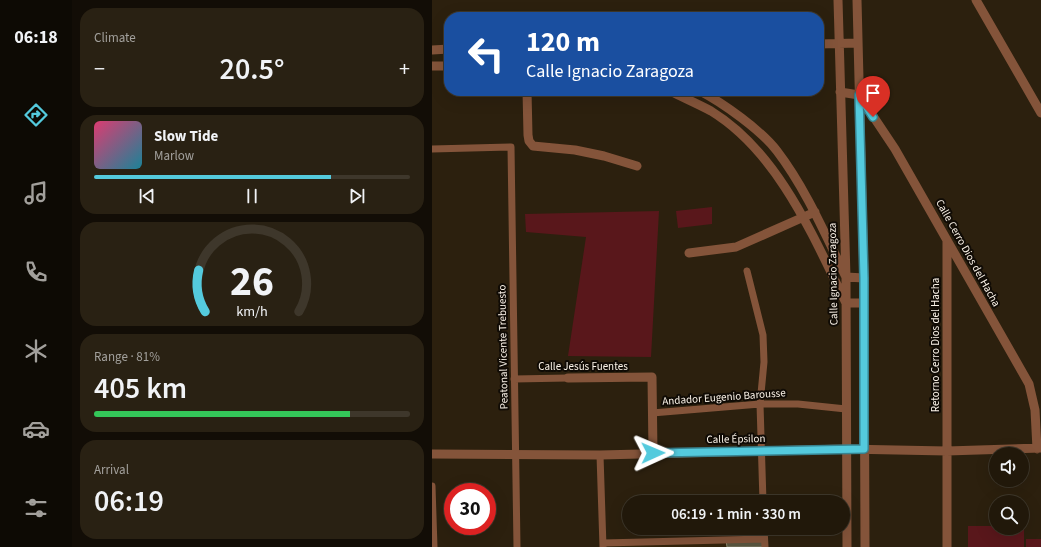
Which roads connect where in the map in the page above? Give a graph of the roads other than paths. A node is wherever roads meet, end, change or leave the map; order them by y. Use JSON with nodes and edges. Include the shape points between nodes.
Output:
{"nodes":[{"id":1,"x":838,"y":0,"type":"edge"},
{"id":2,"x":858,"y":0,"type":"edge"},
{"id":3,"x":976,"y":0,"type":"edge"},
{"id":4,"x":858,"y":43,"type":"junction"},
{"id":5,"x":824,"y":44,"type":"edge"},
{"id":6,"x":838,"y":44,"type":"junction"},
{"id":7,"x":444,"y":49,"type":"edge"},
{"id":8,"x":432,"y":50,"type":"edge"},
{"id":9,"x":432,"y":66,"type":"edge"},
{"id":10,"x":444,"y":66,"type":"edge"},
{"id":11,"x":840,"y":92,"type":"junction"},
{"id":12,"x":859,"y":95,"type":"junction"},
{"id":13,"x":526,"y":96,"type":"edge"},
{"id":14,"x":680,"y":96,"type":"edge"},
{"id":15,"x":709,"y":96,"type":"edge"},
{"id":16,"x":1041,"y":113,"type":"edge"},
{"id":17,"x":432,"y":148,"type":"edge"},
{"id":18,"x":637,"y":166,"type":"dead end"},
{"id":19,"x":815,"y":212,"type":"junction"},
{"id":20,"x":802,"y":218,"type":"junction"},
{"id":21,"x":947,"y":240,"type":"junction"},
{"id":22,"x":689,"y":253,"type":"dead end"},
{"id":23,"x":747,"y":272,"type":"dead end"},
{"id":24,"x":846,"y":277,"type":"junction"},
{"id":25,"x":864,"y":278,"type":"junction"},
{"id":26,"x":846,"y":303,"type":"junction"},
{"id":27,"x":864,"y":303,"type":"junction"},
{"id":28,"x":514,"y":378,"type":"junction"},
{"id":29,"x":568,"y":378,"type":"joint"},
{"id":30,"x":760,"y":404,"type":"junction"},
{"id":31,"x":846,"y":409,"type":"junction"},
{"id":32,"x":652,"y":413,"type":"junction"},
{"id":33,"x":1039,"y":448,"type":"edge"},
{"id":34,"x":845,"y":449,"type":"junction"},
{"id":35,"x":864,"y":449,"type":"junction"},
{"id":36,"x":762,"y":451,"type":"junction"},
{"id":37,"x":947,"y":451,"type":"junction"},
{"id":38,"x":653,"y":453,"type":"junction"},
{"id":39,"x":432,"y":454,"type":"edge"},
{"id":40,"x":516,"y":454,"type":"junction"},
{"id":41,"x":600,"y":455,"type":"junction"},
{"id":42,"x":432,"y":486,"type":"edge"},
{"id":43,"x":763,"y":495,"type":"edge"},
{"id":44,"x":764,"y":535,"type":"edge"},
{"id":45,"x":764,"y":539,"type":"junction"},
{"id":46,"x":603,"y":545,"type":"edge"},
{"id":47,"x":434,"y":547,"type":"edge"},
{"id":48,"x":517,"y":547,"type":"edge"},
{"id":49,"x":765,"y":547,"type":"edge"},
{"id":50,"x":847,"y":547,"type":"edge"},
{"id":51,"x":865,"y":547,"type":"edge"},
{"id":52,"x":947,"y":547,"type":"edge"}],
"edges":[{"from":1,"to":6,"type":"street","name":"Calle Ignacio Zaragoza"},
{"from":2,"to":4,"type":"street"},
{"from":3,"to":16,"type":"street"},
{"from":4,"to":6,"type":"street"},
{"from":4,"to":12,"type":"street"},
{"from":5,"to":6,"type":"street"},
{"from":6,"to":11,"type":"street","name":"Calle Ignacio Zaragoza"},
{"from":7,"to":8,"type":"street"},
{"from":9,"to":10,"type":"street"},
{"from":11,"to":12,"type":"street"},
{"from":11,"to":24,"type":"street","name":"Calle Ignacio Zaragoza"},
{"from":12,"to":21,"type":"street","name":"Calle Cerro Dios del Hacha","via":[[895,149]]},
{"from":12,"to":25,"type":"street"},
{"from":13,"to":18,"type":"street","via":[[528,135],[533,146],[575,150]]},
{"from":14,"to":20,"type":"street","via":[[711,112],[739,132],[764,158],[786,188]]},
{"from":15,"to":19,"type":"street","via":[[746,122],[776,149]]},
{"from":17,"to":28,"type":"street","name":"Peatonal Vicente Trebuesto","via":[[510,147]]},
{"from":19,"to":20,"type":"street"},
{"from":19,"to":24,"type":"street"},
{"from":20,"to":22,"type":"street","via":[[736,247]]},
{"from":20,"to":26,"type":"street"},
{"from":21,"to":33,"type":"street","name":"Calle Cerro Dios del Hacha","via":[[1029,384]]},
{"from":21,"to":37,"type":"street","name":"Retorno Cerro Dios del Hacha"},
{"from":23,"to":30,"type":"street","via":[[763,335],[764,362]]},
{"from":24,"to":25,"type":"street"},
{"from":24,"to":26,"type":"street","name":"Calle Ignacio Zaragoza"},
{"from":25,"to":27,"type":"street"},
{"from":26,"to":27,"type":"street"},
{"from":26,"to":31,"type":"street","name":"Calle Ignacio Zaragoza"},
{"from":27,"to":35,"type":"street"},
{"from":28,"to":29,"type":"street","name":"Calle Jesús Fuentes"},
{"from":28,"to":40,"type":"street","name":"Peatonal Vicente Trebuesto"},
{"from":29,"to":32,"type":"street","name":"Calle Jesús Fuentes","via":[[652,377]]},
{"from":30,"to":31,"type":"street","name":"Andador Eugenio Barousse","via":[[798,404]]},
{"from":30,"to":32,"type":"street","name":"Andador Eugenio Barousse"},
{"from":30,"to":36,"type":"street"},
{"from":31,"to":34,"type":"street","name":"Calle Ignacio Zaragoza"},
{"from":32,"to":38,"type":"street"},
{"from":33,"to":37,"type":"street","name":"Calle Épsilon"},
{"from":34,"to":35,"type":"street","name":"Calle Épsilon"},
{"from":34,"to":36,"type":"street","name":"Calle Épsilon"},
{"from":34,"to":50,"type":"street","name":"Calle Ignacio Zaragoza"},
{"from":35,"to":37,"type":"street","name":"Calle Épsilon"},
{"from":35,"to":51,"type":"street"},
{"from":36,"to":38,"type":"street","name":"Calle Épsilon"},
{"from":36,"to":43,"type":"street"},
{"from":37,"to":52,"type":"street","name":"Retorno Cerro Dios del Hacha"},
{"from":38,"to":41,"type":"street","name":"Calle Épsilon"},
{"from":39,"to":40,"type":"street","name":"Calle Épsilon"},
{"from":40,"to":41,"type":"street","name":"Calle Épsilon"},
{"from":40,"to":48,"type":"street","name":"Peatonal Vicente Trebuesto"},
{"from":41,"to":46,"type":"street"},
{"from":42,"to":47,"type":"street"},
{"from":44,"to":45,"type":"street"},
{"from":45,"to":46,"type":"street"},
{"from":45,"to":49,"type":"street"}]}
